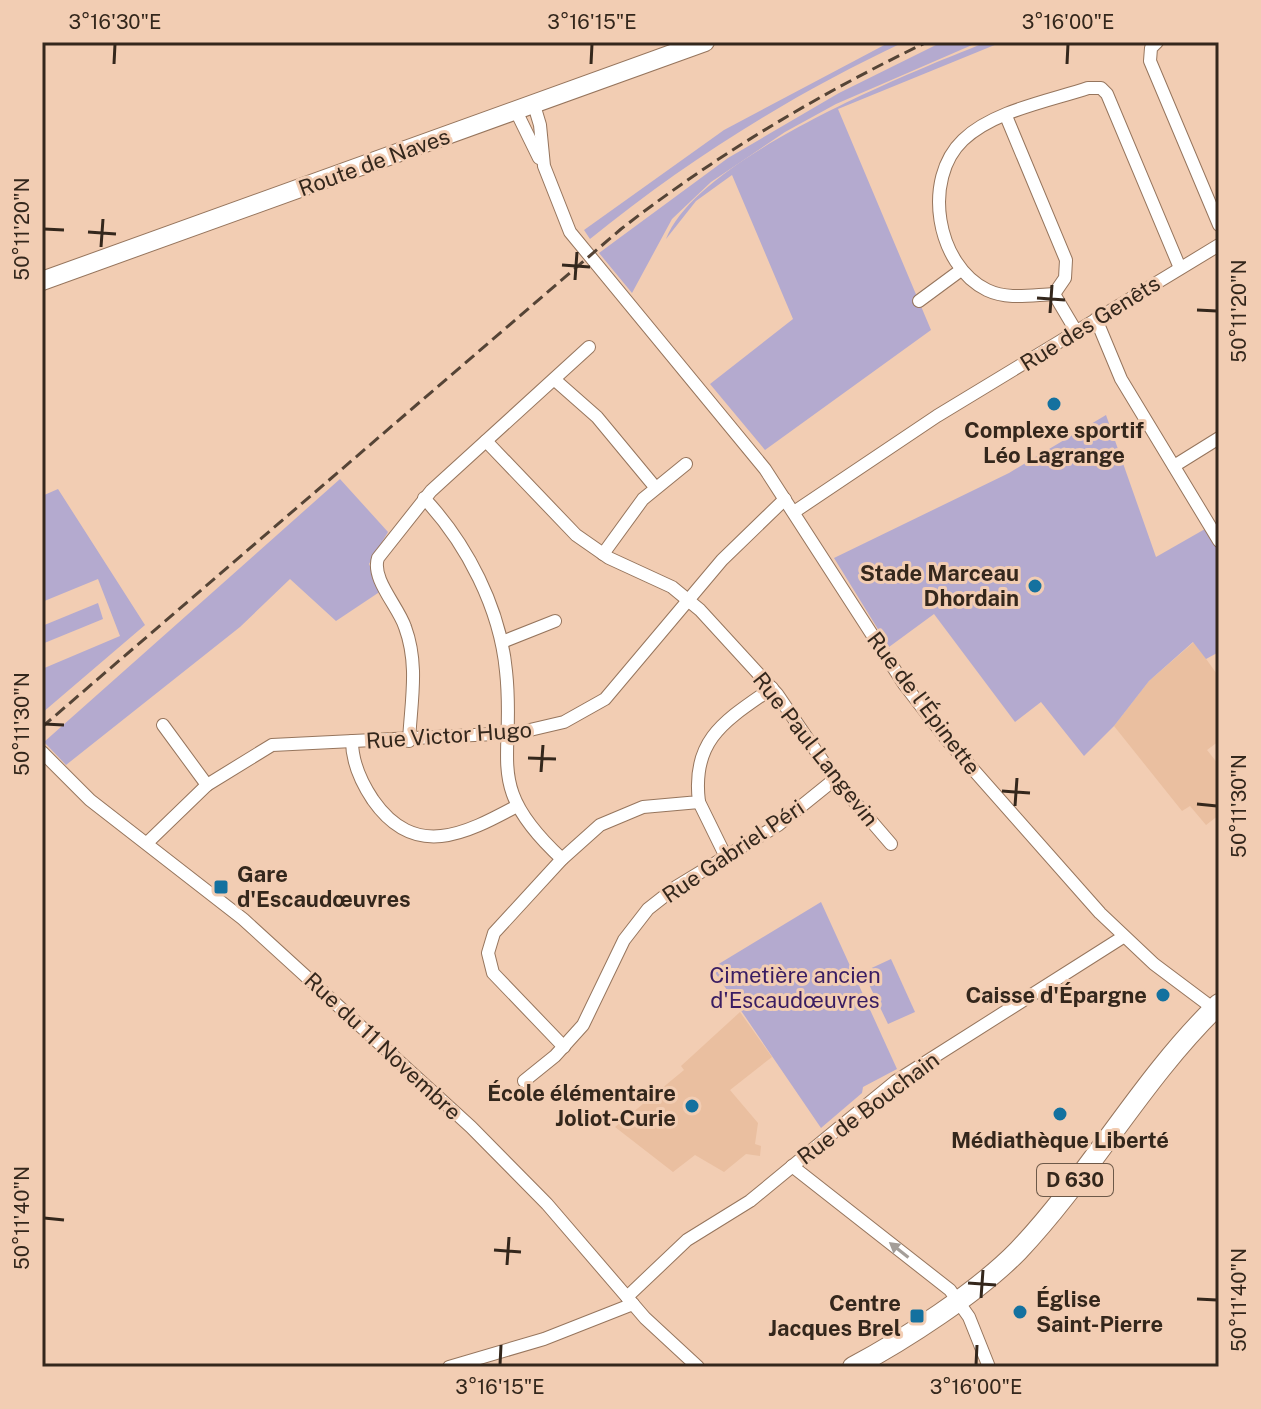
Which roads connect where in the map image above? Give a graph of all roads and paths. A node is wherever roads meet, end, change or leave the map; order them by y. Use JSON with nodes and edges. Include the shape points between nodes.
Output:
{"nodes":[{"id":1,"x":705,"y":42,"type":"edge"},
{"id":2,"x":1157,"y":42,"type":"edge"},
{"id":3,"x":525,"y":108,"type":"junction"},
{"id":4,"x":1006,"y":116,"type":"junction"},
{"id":5,"x":544,"y":166,"type":"junction"},
{"id":6,"x":1219,"y":225,"type":"edge"},
{"id":7,"x":1219,"y":245,"type":"edge"},
{"id":8,"x":1180,"y":268,"type":"junction"},
{"id":9,"x":961,"y":270,"type":"junction"},
{"id":10,"x":42,"y":281,"type":"edge"},
{"id":11,"x":1054,"y":294,"type":"junction"},
{"id":12,"x":919,"y":301,"type":"dead end"},
{"id":13,"x":1096,"y":319,"type":"junction"},
{"id":14,"x":1076,"y":331,"type":"junction"},
{"id":15,"x":589,"y":347,"type":"dead end"},
{"id":16,"x":555,"y":380,"type":"junction"},
{"id":17,"x":1219,"y":438,"type":"edge"},
{"id":18,"x":486,"y":441,"type":"junction"},
{"id":19,"x":686,"y":464,"type":"dead end"},
{"id":20,"x":1174,"y":466,"type":"junction"},
{"id":21,"x":655,"y":487,"type":"junction"},
{"id":22,"x":424,"y":498,"type":"junction"},
{"id":23,"x":785,"y":499,"type":"junction"},
{"id":24,"x":794,"y":512,"type":"junction"},
{"id":25,"x":1219,"y":541,"type":"edge"},
{"id":26,"x":603,"y":554,"type":"junction"},
{"id":27,"x":689,"y":600,"type":"junction"},
{"id":28,"x":555,"y":621,"type":"dead end"},
{"id":29,"x":502,"y":642,"type":"junction"},
{"id":30,"x":772,"y":688,"type":"junction"},
{"id":31,"x":163,"y":725,"type":"dead end"},
{"id":32,"x":505,"y":734,"type":"junction"},
{"id":33,"x":352,"y":741,"type":"junction"},
{"id":34,"x":409,"y":741,"type":"junction"},
{"id":35,"x":42,"y":752,"type":"edge"},
{"id":36,"x":835,"y":779,"type":"junction"},
{"id":37,"x":207,"y":785,"type":"junction"},
{"id":38,"x":699,"y":802,"type":"junction"},
{"id":39,"x":517,"y":806,"type":"junction"},
{"id":40,"x":147,"y":843,"type":"junction"},
{"id":41,"x":891,"y":844,"type":"dead end"},
{"id":42,"x":726,"y":857,"type":"junction"},
{"id":43,"x":562,"y":859,"type":"junction"},
{"id":44,"x":1123,"y":937,"type":"junction"},
{"id":45,"x":1216,"y":1007,"type":"edge"},
{"id":46,"x":564,"y":1047,"type":"junction"},
{"id":47,"x":524,"y":1081,"type":"dead end"},
{"id":48,"x":792,"y":1166,"type":"junction"},
{"id":49,"x":630,"y":1300,"type":"junction"},
{"id":50,"x":958,"y":1300,"type":"junction"},
{"id":51,"x":449,"y":1367,"type":"edge"},
{"id":52,"x":698,"y":1367,"type":"edge"},
{"id":53,"x":853,"y":1367,"type":"edge"},
{"id":54,"x":989,"y":1367,"type":"edge"}],
"edges":[{"from":1,"to":3,"type":"main road","name":"Route de Naves"},
{"from":2,"to":6,"type":"street","via":[[1150,52],[1151,66]]},
{"from":3,"to":5,"type":"street","name":"Rue de l'Épinette"},
{"from":3,"to":5,"type":"street","name":"Rue de l'Épinette","via":[[540,125]]},
{"from":3,"to":10,"type":"main road","name":"Route de Naves"},
{"from":4,"to":8,"type":"street","via":[[1093,87],[1107,94]]},
{"from":4,"to":9,"type":"street","via":[[969,134],[942,173],[941,218]]},
{"from":4,"to":11,"type":"street","via":[[1066,260],[1065,278]]},
{"from":5,"to":23,"type":"street","name":"Rue de l'Épinette","via":[[567,227],[580,246]]},
{"from":7,"to":8,"type":"street","name":"Rue des Genêts"},
{"from":8,"to":13,"type":"street","name":"Rue des Genêts"},
{"from":9,"to":11,"type":"street","via":[[1001,295]]},
{"from":9,"to":12,"type":"street"},
{"from":11,"to":14,"type":"street"},
{"from":13,"to":14,"type":"street","name":"Rue des Genêts"},
{"from":13,"to":20,"type":"street","via":[[1121,379]]},
{"from":14,"to":24,"type":"street","name":"Rue des Genêts"},
{"from":15,"to":16,"type":"street"},
{"from":16,"to":18,"type":"street"},
{"from":16,"to":21,"type":"street","via":[[597,417]]},
{"from":17,"to":20,"type":"street"},
{"from":18,"to":22,"type":"street"},
{"from":18,"to":26,"type":"street","name":"Rue Paul Langevin","via":[[568,528]]},
{"from":19,"to":21,"type":"street"},
{"from":20,"to":25,"type":"street"},
{"from":21,"to":26,"type":"street"},
{"from":22,"to":29,"type":"street","via":[[457,537]]},
{"from":22,"to":34,"type":"street","via":[[376,563],[410,642],[414,688]]},
{"from":23,"to":24,"type":"street","name":"Rue de l'Épinette"},
{"from":23,"to":27,"type":"street","name":"Rue Victor Hugo"},
{"from":24,"to":44,"type":"street","name":"Rue de l'Épinette","via":[[886,658],[941,733]]},
{"from":26,"to":27,"type":"street","name":"Rue Paul Langevin"},
{"from":27,"to":30,"type":"street","name":"Rue Paul Langevin"},
{"from":27,"to":32,"type":"street","name":"Rue Victor Hugo","via":[[624,681],[598,704],[555,725]]},
{"from":28,"to":29,"type":"street"},
{"from":29,"to":32,"type":"street"},
{"from":30,"to":36,"type":"street","name":"Rue Paul Langevin"},
{"from":30,"to":38,"type":"street","via":[[710,738],[699,768]]},
{"from":31,"to":37,"type":"street"},
{"from":32,"to":34,"type":"street","name":"Rue Victor Hugo"},
{"from":32,"to":39,"type":"street","via":[[506,770]]},
{"from":33,"to":34,"type":"street","name":"Rue Victor Hugo"},
{"from":33,"to":37,"type":"street","name":"Rue Victor Hugo","via":[[272,745]]},
{"from":33,"to":39,"type":"street","via":[[356,768],[374,800],[392,821],[414,834],[459,834]]},
{"from":35,"to":40,"type":"street","name":"Rue du 11 Novembre","via":[[90,800]]},
{"from":36,"to":41,"type":"street","name":"Rue Paul Langevin"},
{"from":36,"to":42,"type":"street","name":"Rue Gabriel Péri","via":[[778,825]]},
{"from":37,"to":40,"type":"street","name":"Rue Victor Hugo"},
{"from":38,"to":42,"type":"street"},
{"from":38,"to":43,"type":"street","via":[[643,807],[617,816]]},
{"from":39,"to":43,"type":"street","via":[[534,833]]},
{"from":40,"to":49,"type":"street","name":"Rue du 11 Novembre","via":[[252,927],[471,1127]]},
{"from":42,"to":46,"type":"street","name":"Rue Gabriel Péri","via":[[640,916],[594,1008]]},
{"from":43,"to":46,"type":"street","via":[[497,928],[488,953],[503,986]]},
{"from":44,"to":45,"type":"street","name":"Rue de l'Épinette"},
{"from":44,"to":48,"type":"street","name":"Rue de Bouchain","via":[[896,1081]]},
{"from":45,"to":50,"type":"main road","number":"D 630","via":[[1178,1047],[1021,1247]]},
{"from":46,"to":47,"type":"street","name":"Rue Gabriel Péri"},
{"from":48,"to":49,"type":"street","name":"Rue de Bouchain","via":[[750,1201],[681,1245]]},
{"from":50,"to":48,"type":"street","one_way":true},
{"from":49,"to":51,"type":"street","via":[[544,1339]]},
{"from":49,"to":52,"type":"street","name":"Rue du 11 Novembre"},
{"from":50,"to":53,"type":"main road","number":"D 630"},
{"from":50,"to":54,"type":"street"}]}
